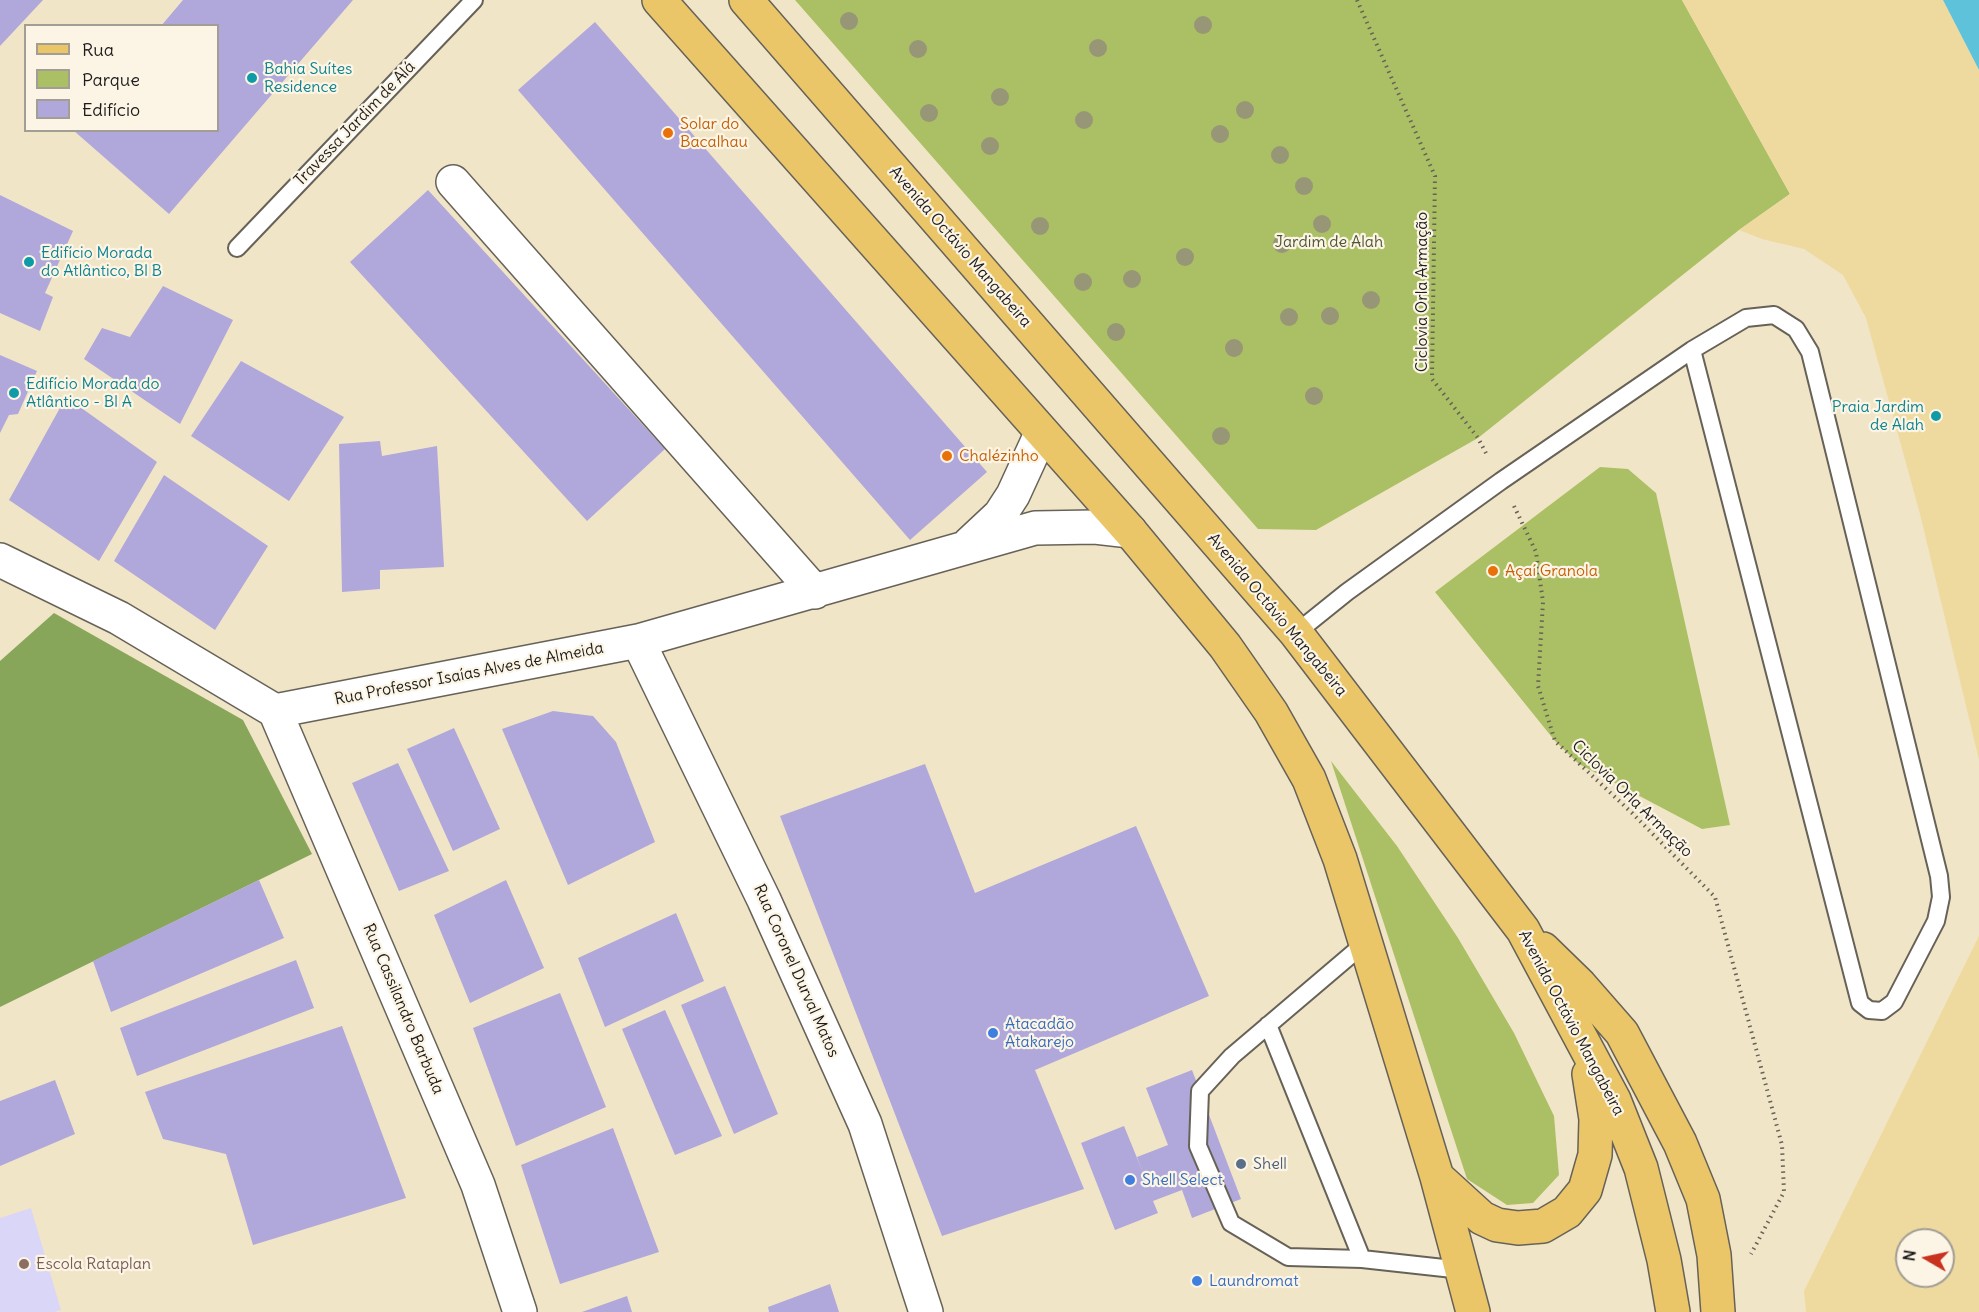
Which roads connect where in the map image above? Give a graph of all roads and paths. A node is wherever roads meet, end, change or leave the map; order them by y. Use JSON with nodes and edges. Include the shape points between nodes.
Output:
{"nodes":[{"id":1,"x":474,"y":0,"type":"edge"},
{"id":2,"x":659,"y":0,"type":"edge"},
{"id":3,"x":746,"y":0,"type":"edge"},
{"id":4,"x":1357,"y":0,"type":"edge"},
{"id":5,"x":453,"y":182,"type":"dead end"},
{"id":6,"x":237,"y":248,"type":"dead end"},
{"id":7,"x":1692,"y":350,"type":"junction"},
{"id":8,"x":1041,"y":434,"type":"junction"},
{"id":9,"x":1501,"y":481,"type":"junction"},
{"id":10,"x":1130,"y":531,"type":"junction"},
{"id":11,"x":965,"y":547,"type":"junction"},
{"id":12,"x":0,"y":560,"type":"edge"},
{"id":13,"x":815,"y":592,"type":"junction"},
{"id":14,"x":1296,"y":633,"type":"junction"},
{"id":15,"x":638,"y":641,"type":"junction"},
{"id":16,"x":275,"y":711,"type":"junction"},
{"id":17,"x":1523,"y":930,"type":"junction"},
{"id":18,"x":1365,"y":943,"type":"junction"},
{"id":19,"x":1573,"y":1024,"type":"junction"},
{"id":20,"x":1268,"y":1025,"type":"junction"},
{"id":21,"x":1437,"y":1177,"type":"junction"},
{"id":22,"x":1362,"y":1259,"type":"junction"},
{"id":23,"x":1748,"y":1260,"type":"dead end"},
{"id":24,"x":1462,"y":1270,"type":"junction"},
{"id":25,"x":520,"y":1312,"type":"edge"},
{"id":26,"x":926,"y":1312,"type":"edge"},
{"id":27,"x":1473,"y":1312,"type":"edge"},
{"id":28,"x":1673,"y":1312,"type":"edge"},
{"id":29,"x":1718,"y":1312,"type":"edge"}],
"edges":[{"from":1,"to":6,"type":"lane","name":"Travessa Jardim de Alá"},
{"from":2,"to":8,"type":"main road"},
{"from":3,"to":14,"type":"main road","name":"Avenida Octávio Mangabeira"},
{"from":4,"to":9,"type":"path","name":"Ciclovia Orla Armação","via":[[1435,176],[1432,379],[1478,438]]},
{"from":5,"to":13,"type":"street"},
{"from":7,"to":7,"type":"lane","via":[[1746,318],[1774,315],[1796,329],[1810,352],[1940,887],[1936,921],[1894,1002],[1882,1011],[1869,1010],[1860,1003]]},
{"from":7,"to":9,"type":"lane"},
{"from":8,"to":10,"type":"main road"},
{"from":8,"to":11,"type":"street","via":[[1000,515]]},
{"from":9,"to":14,"type":"lane"},
{"from":9,"to":23,"type":"path","name":"Ciclovia Orla Armação","via":[[1536,552],[1543,602],[1538,686],[1555,741],[1715,897],[1782,1145],[1784,1192]]},
{"from":10,"to":11,"type":"street","name":"Rua Professor Isaías Alves de Almeida","via":[[1035,528]]},
{"from":10,"to":18,"type":"main road","via":[[1224,646],[1271,712],[1309,779],[1340,859]]},
{"from":11,"to":13,"type":"street","name":"Rua Professor Isaías Alves de Almeida"},
{"from":12,"to":16,"type":"street","via":[[119,618]]},
{"from":13,"to":15,"type":"street","name":"Rua Professor Isaías Alves de Almeida"},
{"from":14,"to":17,"type":"main road","name":"Avenida Octávio Mangabeira"},
{"from":15,"to":16,"type":"street","name":"Rua Professor Isaías Alves de Almeida"},
{"from":15,"to":26,"type":"street","name":"Rua Coronel Durval Matos","via":[[764,900],[865,1124]]},
{"from":16,"to":25,"type":"street","name":"Rua Cassilandro Barbuda","via":[[478,1185]]},
{"from":17,"to":19,"type":"main road","name":"Avenida Octávio Mangabeira"},
{"from":17,"to":29,"type":"main road","via":[[1622,1033],[1653,1088],[1703,1199],[1714,1255]]},
{"from":18,"to":20,"type":"lane"},
{"from":18,"to":21,"type":"main road"},
{"from":19,"to":21,"type":"main road","via":[[1591,1081],[1595,1155],[1585,1190],[1567,1212],[1543,1226],[1497,1225],[1482,1218]]},
{"from":19,"to":28,"type":"main road","name":"Avenida Octávio Mangabeira","via":[[1614,1100],[1641,1168]]},
{"from":20,"to":22,"type":"lane"},
{"from":20,"to":22,"type":"lane","via":[[1200,1091],[1198,1146],[1231,1223],[1288,1257]]},
{"from":21,"to":24,"type":"main road"},
{"from":22,"to":24,"type":"lane"},
{"from":24,"to":27,"type":"main road"}]}
